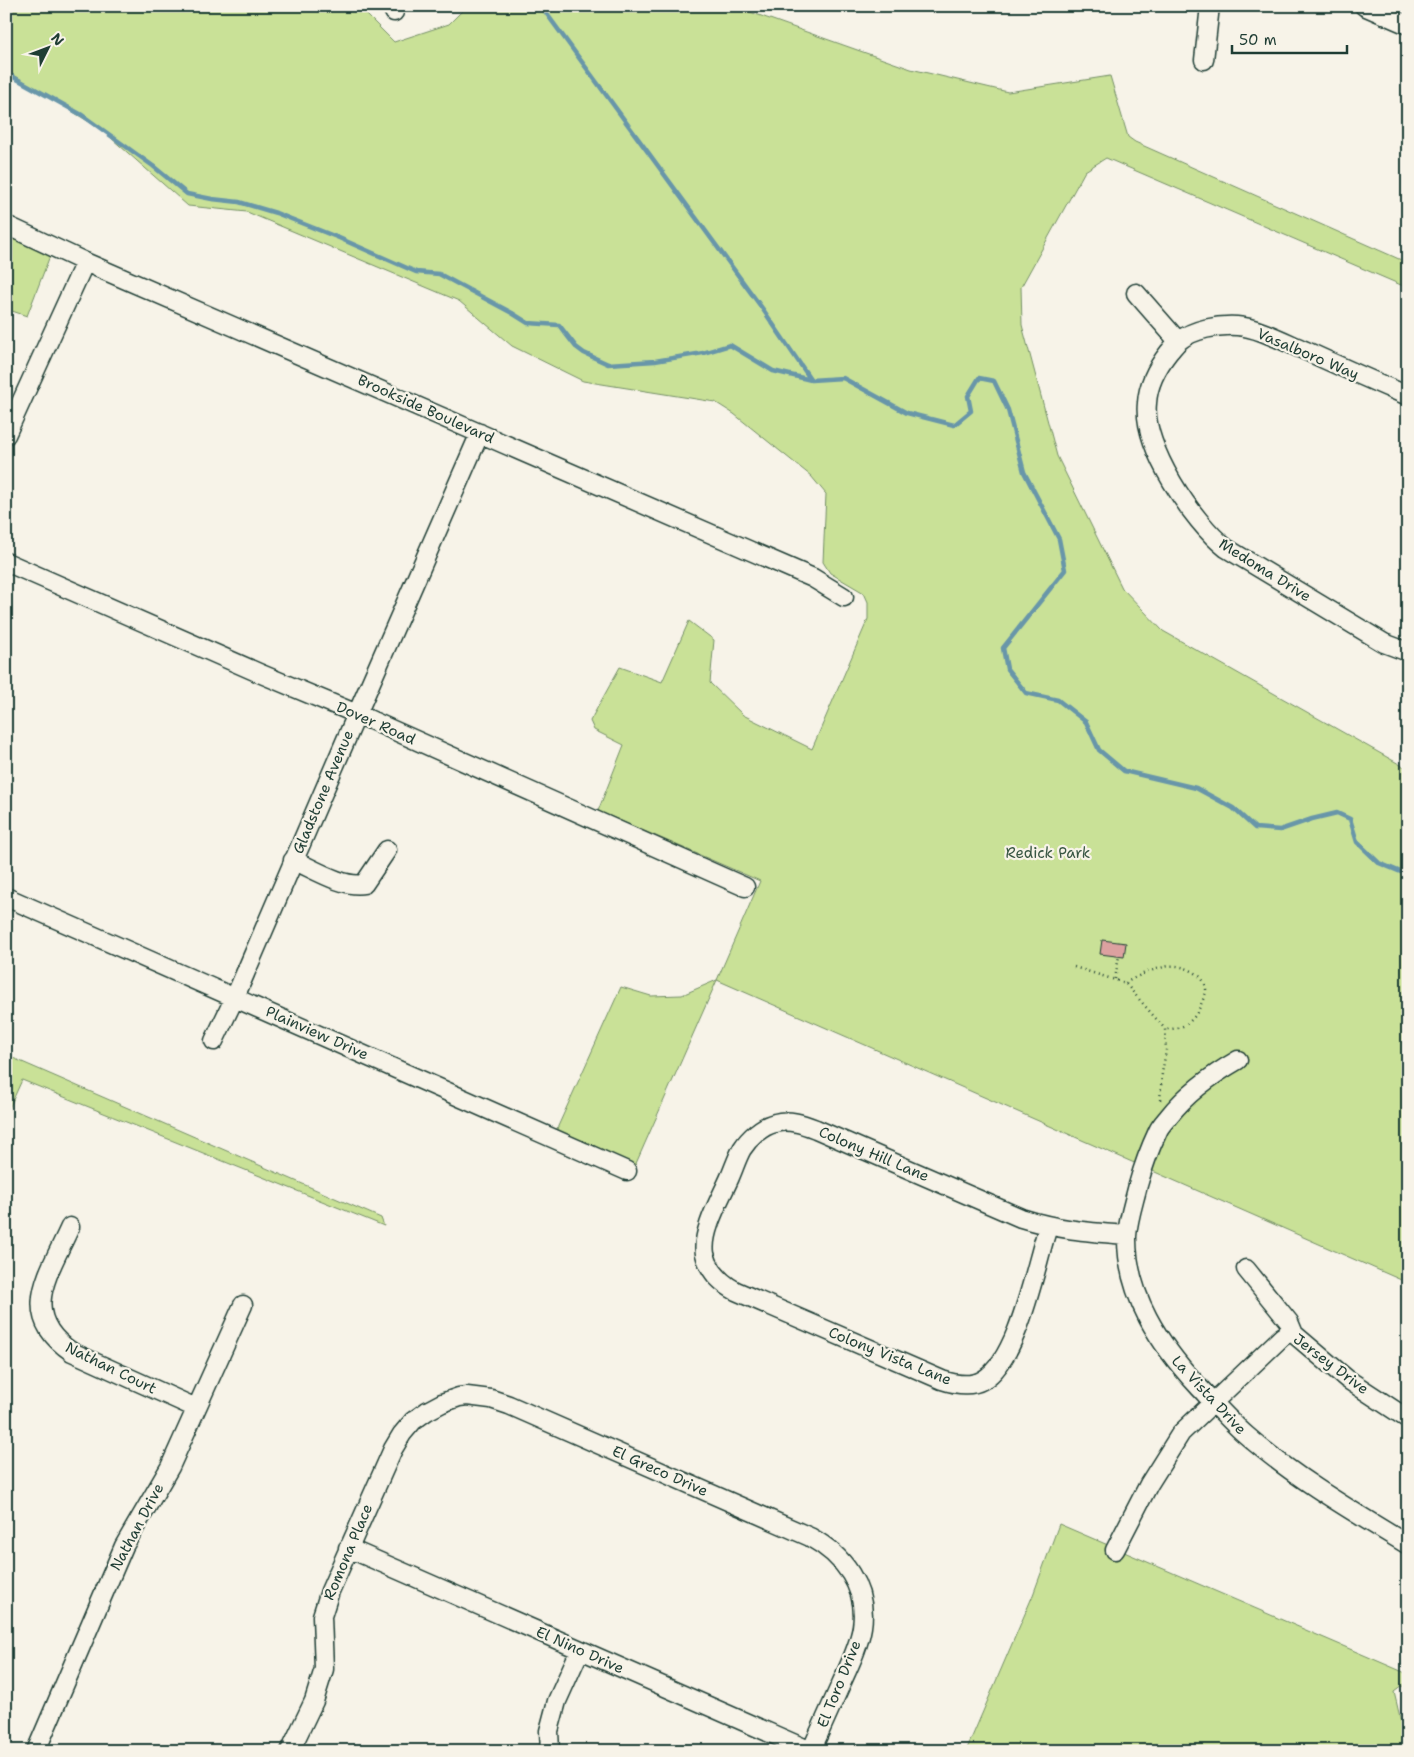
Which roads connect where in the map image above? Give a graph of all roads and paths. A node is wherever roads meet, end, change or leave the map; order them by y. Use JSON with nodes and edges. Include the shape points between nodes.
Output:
{"nodes":[{"id":1,"x":1210,"y":6,"type":"edge"},
{"id":2,"x":1364,"y":6,"type":"edge"},
{"id":3,"x":1408,"y":25,"type":"edge"},
{"id":4,"x":1204,"y":60,"type":"dead end"},
{"id":5,"x":6,"y":225,"type":"edge"},
{"id":6,"x":85,"y":262,"type":"junction"},
{"id":7,"x":1136,"y":293,"type":"dead end"},
{"id":8,"x":1178,"y":341,"type":"junction"},
{"id":9,"x":1408,"y":396,"type":"edge"},
{"id":10,"x":480,"y":433,"type":"junction"},
{"id":11,"x":6,"y":435,"type":"edge"},
{"id":12,"x":6,"y":562,"type":"edge"},
{"id":13,"x":844,"y":597,"type":"dead end"},
{"id":14,"x":1408,"y":652,"type":"edge"},
{"id":15,"x":356,"y":714,"type":"junction"},
{"id":16,"x":387,"y":850,"type":"dead end"},
{"id":17,"x":293,"y":860,"type":"junction"},
{"id":18,"x":744,"y":886,"type":"dead end"},
{"id":19,"x":6,"y":897,"type":"edge"},
{"id":20,"x":1119,"y":956,"type":"dead end"},
{"id":21,"x":1074,"y":967,"type":"dead end"},
{"id":22,"x":1115,"y":979,"type":"junction"},
{"id":23,"x":1125,"y":982,"type":"junction"},
{"id":24,"x":235,"y":997,"type":"junction"},
{"id":25,"x":1165,"y":1029,"type":"junction"},
{"id":26,"x":214,"y":1041,"type":"dead end"},
{"id":27,"x":1238,"y":1060,"type":"dead end"},
{"id":28,"x":1160,"y":1102,"type":"dead end"},
{"id":29,"x":627,"y":1171,"type":"dead end"},
{"id":30,"x":70,"y":1227,"type":"dead end"},
{"id":31,"x":1048,"y":1227,"type":"junction"},
{"id":32,"x":1127,"y":1235,"type":"junction"},
{"id":33,"x":708,"y":1262,"type":"joint"},
{"id":34,"x":1246,"y":1269,"type":"dead end"},
{"id":35,"x":243,"y":1305,"type":"dead end"},
{"id":36,"x":1297,"y":1336,"type":"junction"},
{"id":37,"x":1213,"y":1402,"type":"junction"},
{"id":38,"x":442,"y":1403,"type":"joint"},
{"id":39,"x":196,"y":1408,"type":"junction"},
{"id":40,"x":1408,"y":1419,"type":"edge"},
{"id":41,"x":1408,"y":1545,"type":"edge"},
{"id":42,"x":348,"y":1548,"type":"junction"},
{"id":43,"x":1115,"y":1550,"type":"dead end"},
{"id":44,"x":858,"y":1586,"type":"joint"},
{"id":45,"x":580,"y":1650,"type":"junction"},
{"id":46,"x":36,"y":1751,"type":"edge"},
{"id":47,"x":290,"y":1751,"type":"edge"},
{"id":48,"x":550,"y":1751,"type":"edge"},
{"id":49,"x":811,"y":1751,"type":"edge"}],
"edges":[{"from":1,"to":4,"type":"street"},
{"from":2,"to":3,"type":"street"},
{"from":5,"to":6,"type":"street","name":"Brookside Boulevard"},
{"from":6,"to":10,"type":"street","name":"Brookside Boulevard"},
{"from":6,"to":11,"type":"street"},
{"from":7,"to":8,"type":"street"},
{"from":8,"to":9,"type":"street","name":"Vasalboro Way","via":[[1214,327],[1238,326],[1270,336]]},
{"from":8,"to":14,"type":"street","name":"Medoma Drive","via":[[1162,361],[1146,404],[1155,449],[1182,498],[1212,537],[1226,548],[1384,643]]},
{"from":10,"to":13,"type":"street","name":"Brookside Boulevard","via":[[813,578]]},
{"from":10,"to":15,"type":"street","name":"Gladstone Avenue"},
{"from":12,"to":15,"type":"street","name":"Dover Road"},
{"from":15,"to":17,"type":"street","name":"Gladstone Avenue"},
{"from":15,"to":18,"type":"street","name":"Dover Road"},
{"from":16,"to":17,"type":"street","via":[[364,884],[357,885]]},
{"from":17,"to":24,"type":"street","name":"Gladstone Avenue"},
{"from":19,"to":24,"type":"street","name":"Plainview Drive"},
{"from":20,"to":22,"type":"path"},
{"from":21,"to":22,"type":"path"},
{"from":22,"to":23,"type":"path"},
{"from":23,"to":25,"type":"path"},
{"from":23,"to":25,"type":"path","via":[[1140,974],[1171,966],[1196,972],[1203,980],[1206,991],[1197,1013],[1185,1026],[1176,1030]]},
{"from":24,"to":26,"type":"street","name":"Gladstone Avenue"},
{"from":24,"to":29,"type":"street","name":"Plainview Drive"},
{"from":25,"to":28,"type":"path","via":[[1166,1051]]},
{"from":27,"to":32,"type":"street","name":"La Vista Drive","via":[[1212,1075],[1182,1100],[1158,1130],[1142,1172]]},
{"from":30,"to":39,"type":"street","name":"Nathan Court","via":[[41,1295],[43,1322],[51,1334],[72,1352]]},
{"from":31,"to":32,"type":"street","name":"Colony Hill Lane"},
{"from":31,"to":33,"type":"street","name":"Colony Hill Lane","via":[[816,1129],[789,1122],[774,1123],[756,1134],[742,1150],[709,1226],[705,1244]]},
{"from":31,"to":33,"type":"street","name":"Colony Vista Lane","via":[[1007,1353],[992,1374],[968,1384],[942,1380],[736,1291],[719,1280]]},
{"from":32,"to":37,"type":"street","name":"La Vista Drive","via":[[1137,1293],[1148,1320],[1177,1363]]},
{"from":34,"to":36,"type":"street","via":[[1290,1322]]},
{"from":35,"to":39,"type":"street","name":"Nathan Drive"},
{"from":36,"to":37,"type":"street","name":"Jersey Drive","via":[[1288,1333],[1282,1336]]},
{"from":36,"to":40,"type":"street","name":"Jersey Drive","via":[[1347,1379]]},
{"from":37,"to":41,"type":"street","name":"La Vista Drive","via":[[1245,1434],[1290,1470]]},
{"from":37,"to":43,"type":"street","name":"Jersey Drive","via":[[1181,1433],[1149,1484]]},
{"from":38,"to":42,"type":"street","name":"Romona Place","via":[[413,1421],[402,1434]]},
{"from":38,"to":44,"type":"street","name":"El Greco Drive","via":[[468,1396],[509,1404],[810,1537],[843,1562]]},
{"from":39,"to":46,"type":"street","name":"Nathan Drive","via":[[170,1467],[124,1546]]},
{"from":42,"to":45,"type":"street","name":"El Nino Drive"},
{"from":42,"to":47,"type":"street","name":"Romona Place","via":[[322,1616],[324,1669],[314,1701]]},
{"from":44,"to":49,"type":"street","name":"El Toro Drive","via":[[862,1599],[862,1627],[852,1660]]},
{"from":45,"to":48,"type":"street","via":[[557,1701],[549,1731]]},
{"from":45,"to":49,"type":"street","name":"El Nino Drive"}]}
